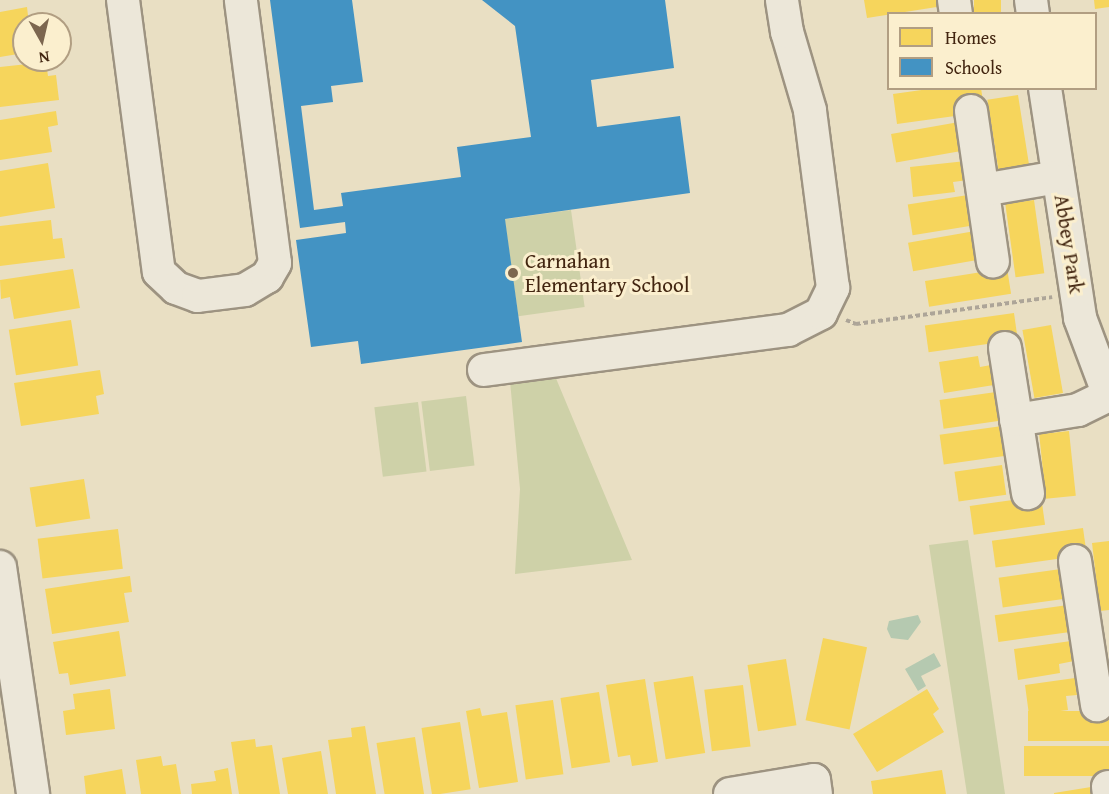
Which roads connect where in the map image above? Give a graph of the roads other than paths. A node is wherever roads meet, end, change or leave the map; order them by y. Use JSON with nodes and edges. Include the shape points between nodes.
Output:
{"nodes":[{"id":1,"x":123,"y":0,"type":"edge"},
{"id":2,"x":242,"y":0,"type":"edge"},
{"id":3,"x":782,"y":0,"type":"edge"},
{"id":4,"x":1045,"y":90,"type":"edge"},
{"id":5,"x":971,"y":111,"type":"dead end"},
{"id":6,"x":1058,"y":177,"type":"junction"},
{"id":7,"x":983,"y":190,"type":"junction"},
{"id":8,"x":993,"y":261,"type":"dead end"},
{"id":9,"x":1005,"y":348,"type":"dead end"},
{"id":10,"x":484,"y":370,"type":"dead end"},
{"id":11,"x":1107,"y":384,"type":"edge"},
{"id":12,"x":1016,"y":420,"type":"junction"},
{"id":13,"x":1028,"y":493,"type":"dead end"},
{"id":14,"x":1075,"y":561,"type":"dead end"},
{"id":15,"x":0,"y":567,"type":"edge"},
{"id":16,"x":1097,"y":627,"type":"edge"},
{"id":17,"x":1097,"y":705,"type":"dead end"},
{"id":18,"x":11,"y":719,"type":"edge"},
{"id":19,"x":815,"y":787,"type":"edge"},
{"id":20,"x":33,"y":794,"type":"edge"},
{"id":21,"x":730,"y":794,"type":"edge"}],
"edges":[{"from":1,"to":2,"type":"street","via":[[159,272],[176,288],[198,296],[245,290],[267,277],[275,263]]},
{"from":3,"to":10,"type":"street","via":[[787,32],[810,110],[833,288],[821,313],[788,330]]},
{"from":4,"to":6,"type":"street","name":"Abbey Park"},
{"from":5,"to":7,"type":"street"},
{"from":6,"to":7,"type":"street"},
{"from":6,"to":11,"type":"street","name":"Abbey Park","via":[[1080,318]]},
{"from":7,"to":8,"type":"street"},
{"from":9,"to":12,"type":"street"},
{"from":11,"to":12,"type":"street","via":[[1078,410]]},
{"from":12,"to":13,"type":"street"},
{"from":14,"to":16,"type":"street"},
{"from":15,"to":18,"type":"street"},
{"from":16,"to":17,"type":"street"},
{"from":18,"to":20,"type":"street"},
{"from":19,"to":21,"type":"street"}]}
